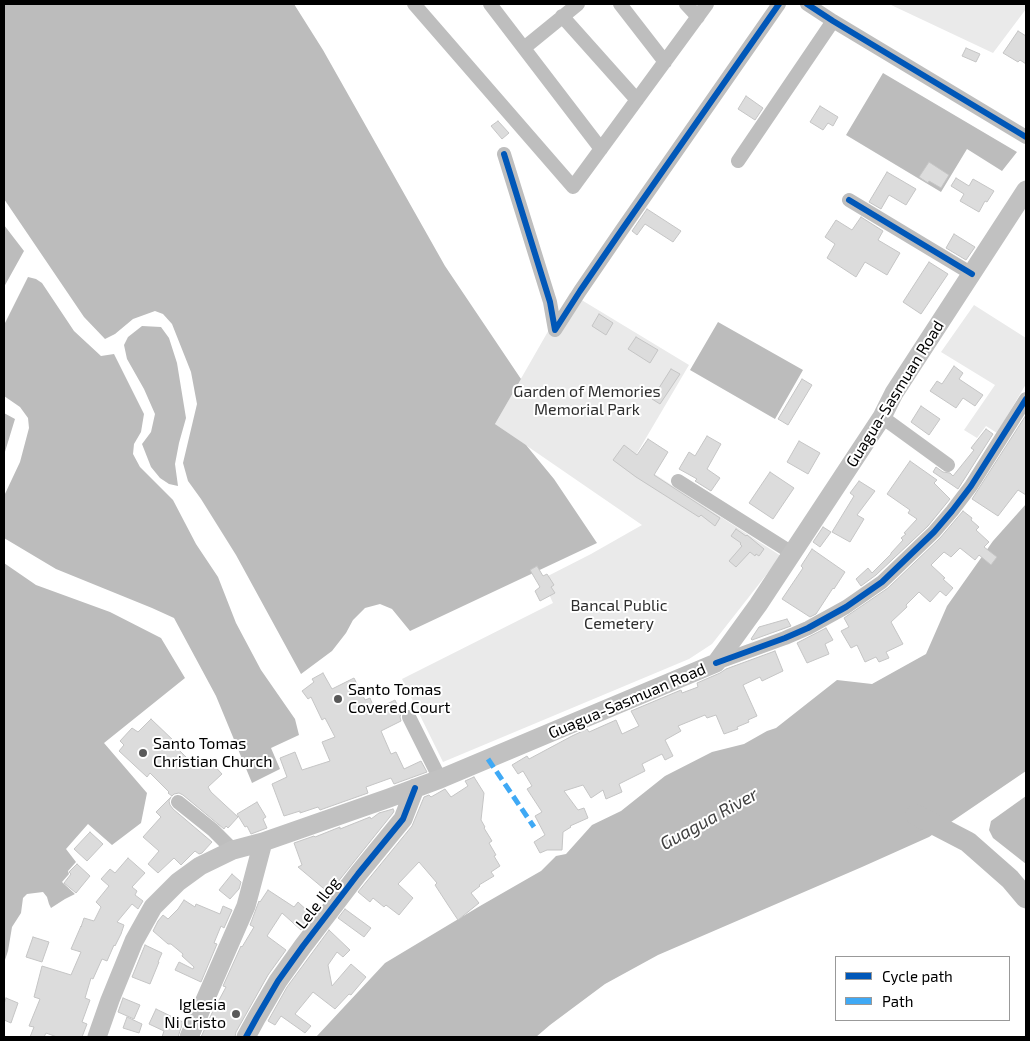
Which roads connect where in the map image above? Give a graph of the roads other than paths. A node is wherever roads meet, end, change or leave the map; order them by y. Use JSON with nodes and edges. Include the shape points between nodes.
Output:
{"nodes":[{"id":1,"x":414,"y":4,"type":"edge"},
{"id":2,"x":491,"y":4,"type":"edge"},
{"id":3,"x":578,"y":4,"type":"edge"},
{"id":4,"x":620,"y":4,"type":"edge"},
{"id":5,"x":686,"y":4,"type":"edge"},
{"id":6,"x":708,"y":4,"type":"edge"},
{"id":7,"x":779,"y":4,"type":"edge"},
{"id":8,"x":807,"y":4,"type":"edge"},
{"id":9,"x":562,"y":16,"type":"junction"},
{"id":10,"x":698,"y":17,"type":"junction"},
{"id":11,"x":832,"y":21,"type":"junction"},
{"id":12,"x":524,"y":48,"type":"junction"},
{"id":13,"x":665,"y":62,"type":"junction"},
{"id":14,"x":637,"y":100,"type":"junction"},
{"id":15,"x":1026,"y":137,"type":"edge"},
{"id":16,"x":601,"y":149,"type":"junction"},
{"id":17,"x":504,"y":154,"type":"dead end"},
{"id":18,"x":738,"y":161,"type":"dead end"},
{"id":19,"x":1026,"y":190,"type":"edge"},
{"id":20,"x":849,"y":200,"type":"dead end"},
{"id":21,"x":972,"y":274,"type":"junction"},
{"id":22,"x":1026,"y":399,"type":"edge"},
{"id":23,"x":882,"y":417,"type":"junction"},
{"id":24,"x":948,"y":465,"type":"dead end"},
{"id":25,"x":678,"y":481,"type":"dead end"},
{"id":26,"x":792,"y":553,"type":"junction"},
{"id":27,"x":716,"y":663,"type":"junction"},
{"id":28,"x":410,"y":718,"type":"dead end"},
{"id":29,"x":440,"y":779,"type":"junction"},
{"id":30,"x":415,"y":788,"type":"junction"},
{"id":31,"x":178,"y":802,"type":"dead end"},
{"id":32,"x":263,"y":842,"type":"junction"},
{"id":33,"x":233,"y":850,"type":"junction"},
{"id":34,"x":97,"y":1037,"type":"edge"},
{"id":35,"x":189,"y":1037,"type":"edge"},
{"id":36,"x":246,"y":1037,"type":"edge"}],
"edges":[{"from":1,"to":16,"type":"street","via":[[573,187]]},
{"from":2,"to":12,"type":"street"},
{"from":3,"to":9,"type":"street"},
{"from":4,"to":13,"type":"street"},
{"from":5,"to":10,"type":"street"},
{"from":6,"to":10,"type":"street"},
{"from":7,"to":17,"type":"street","via":[[555,330],[550,302]]},
{"from":8,"to":11,"type":"street"},
{"from":9,"to":12,"type":"street"},
{"from":9,"to":14,"type":"street"},
{"from":10,"to":13,"type":"street"},
{"from":11,"to":15,"type":"street"},
{"from":11,"to":18,"type":"street"},
{"from":12,"to":16,"type":"street"},
{"from":13,"to":14,"type":"street"},
{"from":14,"to":16,"type":"street"},
{"from":19,"to":21,"type":"main road","name":"Guagua-Sasmuan Road"},
{"from":20,"to":21,"type":"street"},
{"from":21,"to":23,"type":"main road","name":"Guagua-Sasmuan Road","via":[[894,393]]},
{"from":22,"to":27,"type":"street","via":[[952,511],[882,582],[808,628]]},
{"from":23,"to":24,"type":"street"},
{"from":23,"to":26,"type":"main road","name":"Guagua-Sasmuan Road"},
{"from":25,"to":26,"type":"street"},
{"from":26,"to":27,"type":"main road","name":"Guagua-Sasmuan Road"},
{"from":27,"to":29,"type":"main road","name":"Guagua-Sasmuan Road"},
{"from":28,"to":29,"type":"street"},
{"from":29,"to":30,"type":"main road","name":"Guagua-Sasmuan Road"},
{"from":30,"to":32,"type":"main road","name":"Guagua-Sasmuan Road"},
{"from":30,"to":36,"type":"main road","name":"Lele Ilog","via":[[403,819],[303,946],[278,981]]},
{"from":31,"to":33,"type":"street"},
{"from":32,"to":33,"type":"main road","name":"Guagua-Sasmuan Road"},
{"from":32,"to":35,"type":"main road","via":[[246,906]]},
{"from":33,"to":34,"type":"main road","name":"Guagua-Sasmuan Road","via":[[200,866],[178,882],[153,908],[134,942]]}]}
